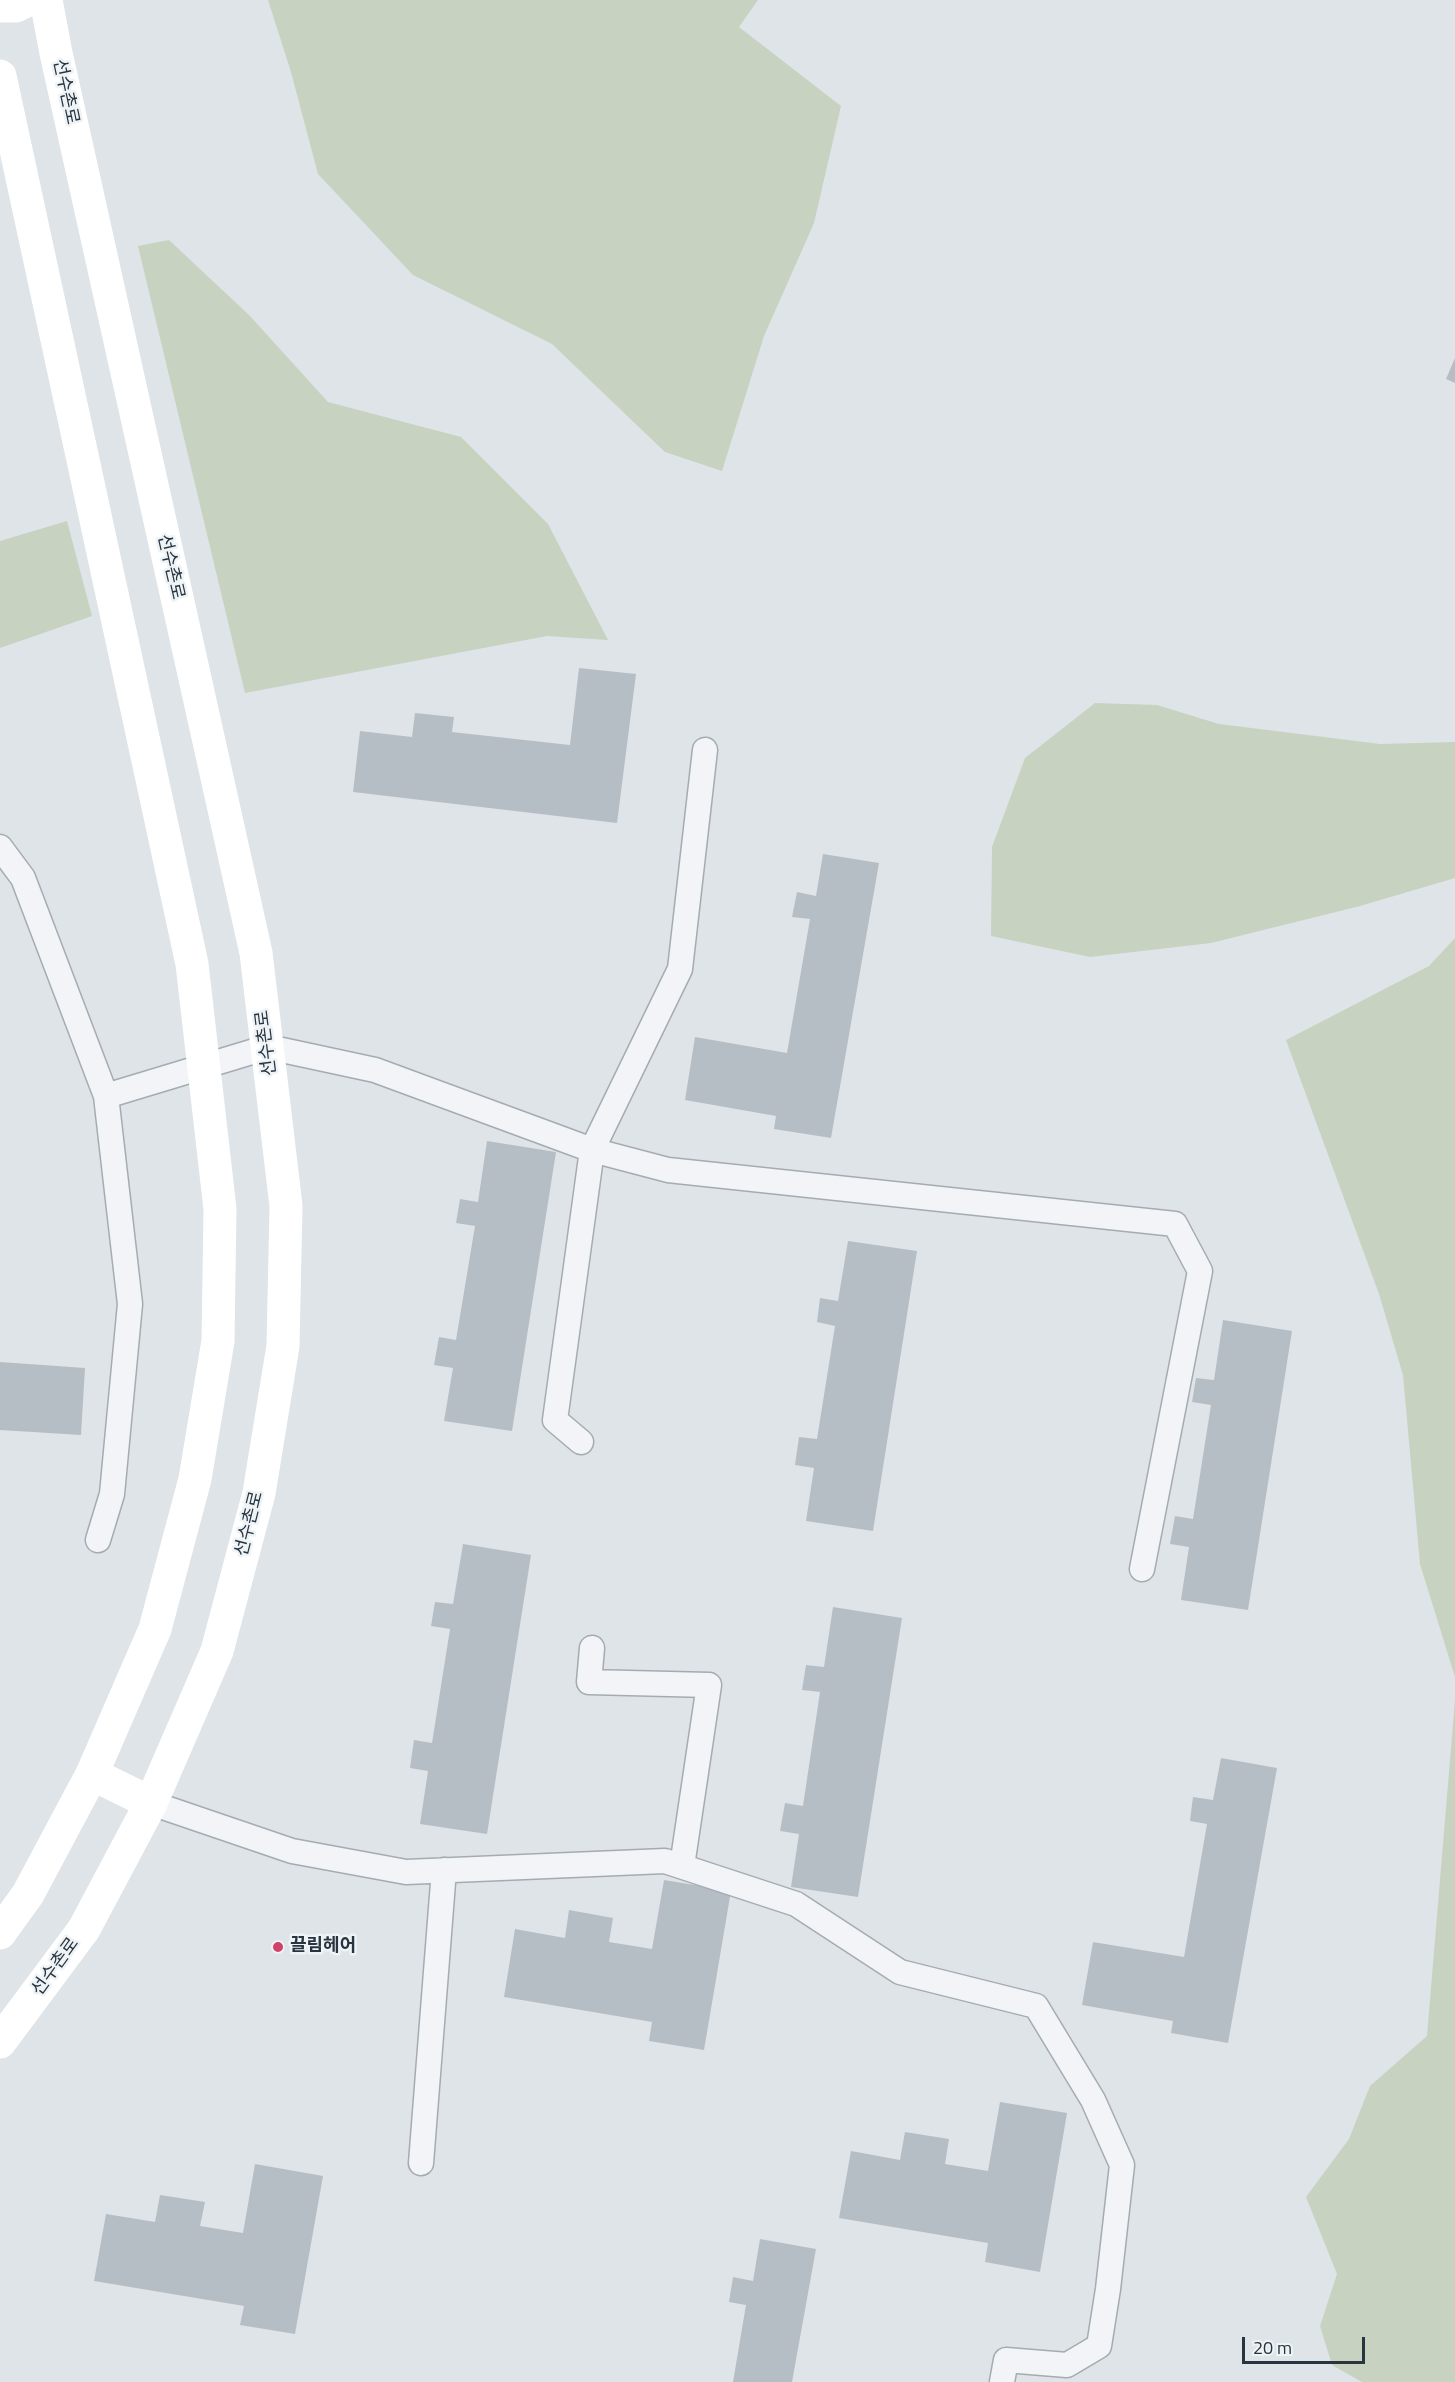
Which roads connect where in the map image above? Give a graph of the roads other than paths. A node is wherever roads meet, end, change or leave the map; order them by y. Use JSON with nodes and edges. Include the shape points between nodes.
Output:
{"nodes":[{"id":1,"x":28,"y":0,"type":"edge"},
{"id":2,"x":46,"y":0,"type":"edge"},
{"id":3,"x":0,"y":6,"type":"edge"},
{"id":4,"x":0,"y":76,"type":"edge"},
{"id":5,"x":705,"y":750,"type":"dead end"},
{"id":6,"x":0,"y":847,"type":"edge"},
{"id":7,"x":268,"y":1047,"type":"junction"},
{"id":8,"x":204,"y":1066,"type":"junction"},
{"id":9,"x":106,"y":1096,"type":"junction"},
{"id":10,"x":592,"y":1150,"type":"junction"},
{"id":11,"x":581,"y":1442,"type":"dead end"},
{"id":12,"x":98,"y":1540,"type":"dead end"},
{"id":13,"x":1142,"y":1569,"type":"dead end"},
{"id":14,"x":592,"y":1648,"type":"dead end"},
{"id":15,"x":92,"y":1774,"type":"junction"},
{"id":16,"x":151,"y":1803,"type":"junction"},
{"id":17,"x":682,"y":1866,"type":"junction"},
{"id":18,"x":444,"y":1870,"type":"junction"},
{"id":19,"x":0,"y":1933,"type":"edge"},
{"id":20,"x":0,"y":2042,"type":"edge"},
{"id":21,"x":421,"y":2163,"type":"dead end"},
{"id":22,"x":1002,"y":2382,"type":"edge"}],
"edges":[{"from":1,"to":3,"type":"street","via":[[16,6]]},
{"from":2,"to":7,"type":"street","name":"선수촌로","via":[[256,953]]},
{"from":4,"to":8,"type":"street","via":[[192,964]]},
{"from":5,"to":10,"type":"lane","via":[[680,969]]},
{"from":6,"to":9,"type":"lane","via":[[23,878]]},
{"from":7,"to":8,"type":"lane"},
{"from":7,"to":10,"type":"lane","via":[[375,1070]]},
{"from":7,"to":16,"type":"street","name":"선수촌로","via":[[286,1206],[283,1346],[259,1493],[217,1651]]},
{"from":8,"to":9,"type":"lane"},
{"from":8,"to":15,"type":"street","via":[[220,1209],[216,1352],[195,1479],[155,1629]]},
{"from":9,"to":12,"type":"lane","via":[[130,1304],[112,1494]]},
{"from":10,"to":11,"type":"lane","via":[[555,1420]]},
{"from":10,"to":13,"type":"lane","via":[[668,1170],[1175,1224],[1200,1271]]},
{"from":14,"to":17,"type":"lane","via":[[589,1682],[710,1685]]},
{"from":15,"to":16,"type":"street"},
{"from":15,"to":19,"type":"street","via":[[28,1894]]},
{"from":16,"to":18,"type":"lane","via":[[292,1851],[406,1872]]},
{"from":16,"to":20,"type":"street","name":"선수촌로","via":[[84,1929]]},
{"from":17,"to":18,"type":"lane","via":[[664,1861]]},
{"from":17,"to":22,"type":"lane","via":[[796,1904],[900,1972],[1036,2006],[1093,2100],[1122,2165],[1099,2346],[1067,2365],[1006,2360]]},
{"from":18,"to":21,"type":"lane"}]}
